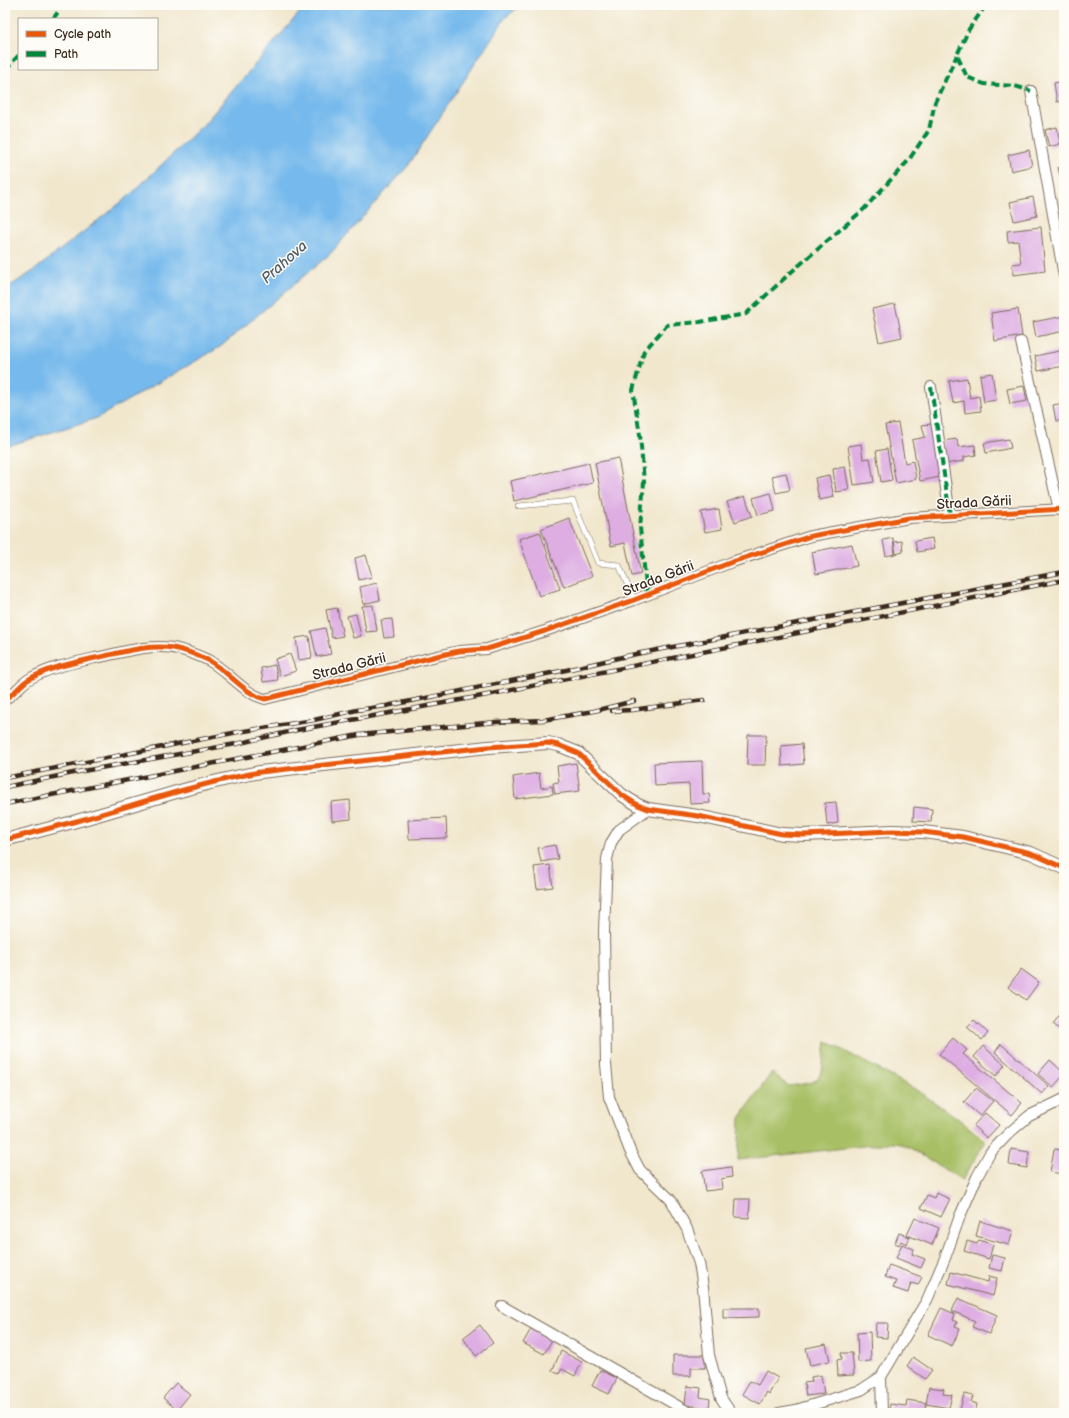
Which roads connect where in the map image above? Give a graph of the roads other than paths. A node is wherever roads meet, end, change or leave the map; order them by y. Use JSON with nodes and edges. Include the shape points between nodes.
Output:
{"nodes":[{"id":1,"x":1031,"y":91,"type":"dead end"},
{"id":2,"x":1064,"y":276,"type":"edge"},
{"id":3,"x":1021,"y":342,"type":"dead end"},
{"id":4,"x":931,"y":387,"type":"dead end"},
{"id":5,"x":518,"y":506,"type":"dead end"},
{"id":6,"x":1061,"y":509,"type":"edge"},
{"id":7,"x":950,"y":515,"type":"junction"},
{"id":8,"x":634,"y":600,"type":"junction"},
{"id":9,"x":5,"y":699,"type":"edge"},
{"id":10,"x":648,"y":809,"type":"junction"},
{"id":11,"x":5,"y":840,"type":"edge"},
{"id":12,"x":1064,"y":868,"type":"edge"},
{"id":13,"x":1064,"y":1099,"type":"edge"},
{"id":14,"x":502,"y":1306,"type":"dead end"},
{"id":15,"x":881,"y":1377,"type":"junction"},
{"id":16,"x":793,"y":1411,"type":"edge"},
{"id":17,"x":690,"y":1413,"type":"edge"},
{"id":18,"x":731,"y":1413,"type":"edge"},
{"id":19,"x":779,"y":1413,"type":"edge"},
{"id":20,"x":882,"y":1413,"type":"edge"}],
"edges":[{"from":1,"to":2,"type":"street"},
{"from":3,"to":6,"type":"street"},
{"from":4,"to":7,"type":"street"},
{"from":5,"to":8,"type":"lane","via":[[573,501],[598,563],[619,565]]},
{"from":6,"to":7,"type":"street","name":"Strada Gării"},
{"from":7,"to":8,"type":"street","name":"Strada Gării","via":[[909,518],[811,536],[732,562]]},
{"from":8,"to":9,"type":"street","name":"Strada Gării","via":[[487,649],[437,656],[265,699],[255,697],[208,660],[173,648],[151,647],[49,669],[29,679]]},
{"from":10,"to":11,"type":"street","via":[[622,795],[578,754],[568,748],[548,743],[488,747],[240,775]]},
{"from":10,"to":12,"type":"street","via":[[698,816],[782,834],[892,830],[963,837],[1031,853]]},
{"from":10,"to":18,"type":"street","via":[[619,830],[611,843],[607,859],[604,931],[606,1064],[609,1096],[640,1170],[671,1200],[687,1229],[699,1263],[709,1355],[721,1398]]},
{"from":13,"to":15,"type":"street","via":[[1029,1116],[990,1153],[960,1216],[927,1300]]},
{"from":14,"to":17,"type":"street"},
{"from":15,"to":16,"type":"street","via":[[861,1390]]},
{"from":15,"to":20,"type":"street"},
{"from":16,"to":19,"type":"street"}]}
